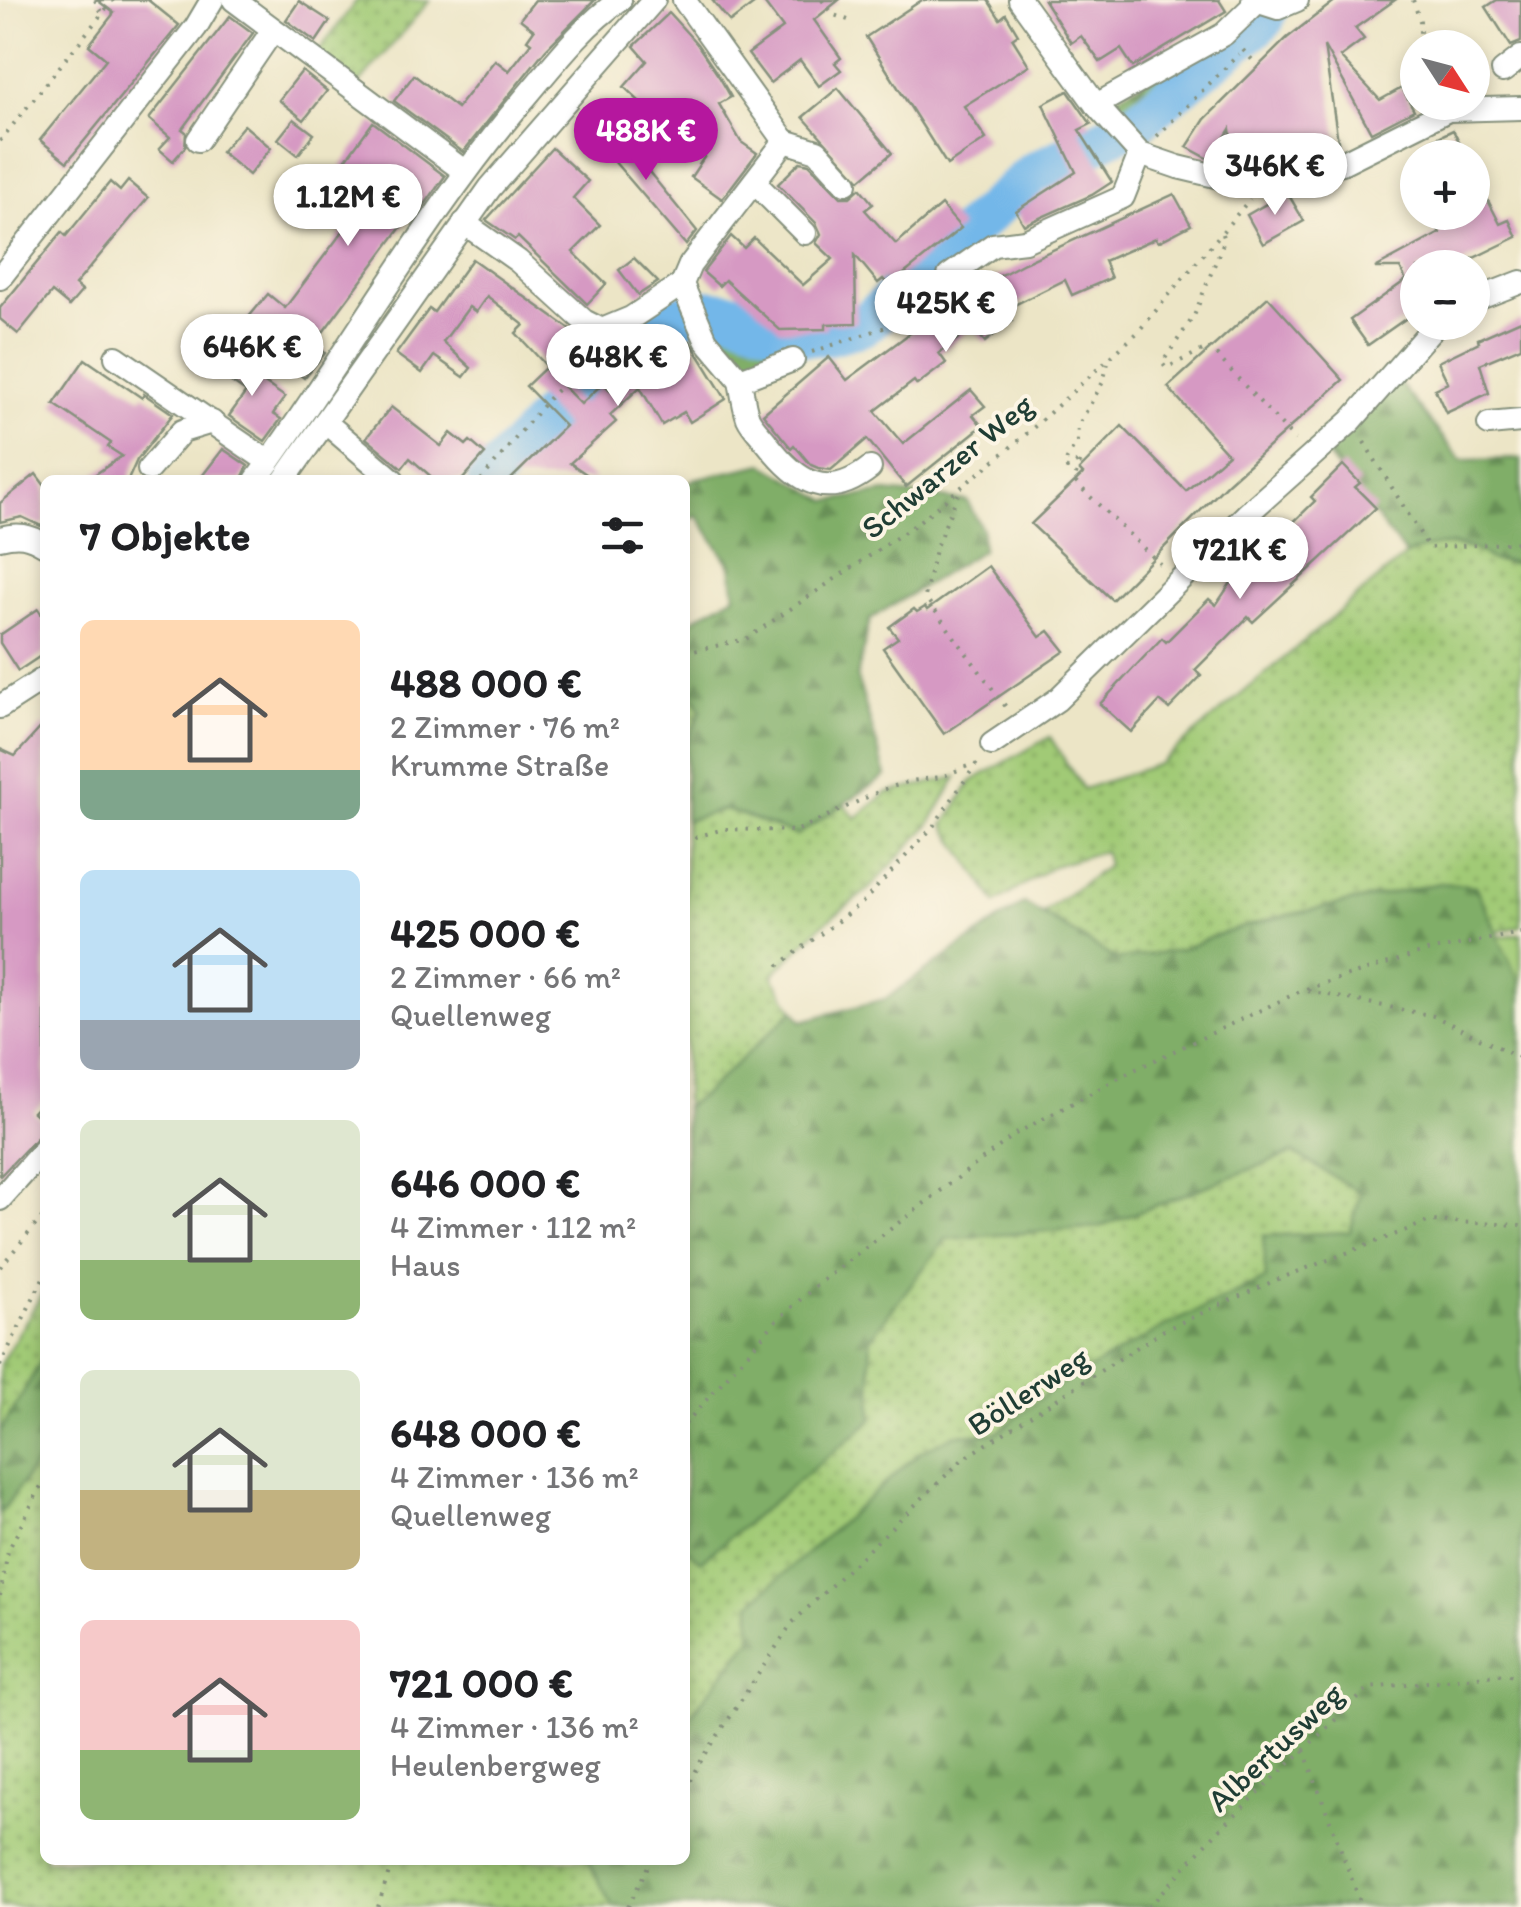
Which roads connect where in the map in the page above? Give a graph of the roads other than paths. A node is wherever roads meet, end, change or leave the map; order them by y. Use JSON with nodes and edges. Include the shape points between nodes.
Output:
{"nodes":[{"id":1,"x":212,"y":0,"type":"edge"},
{"id":2,"x":234,"y":0,"type":"edge"},
{"id":3,"x":620,"y":0,"type":"edge"},
{"id":4,"x":654,"y":0,"type":"edge"},
{"id":5,"x":684,"y":0,"type":"edge"},
{"id":6,"x":1020,"y":0,"type":"edge"},
{"id":7,"x":1269,"y":3,"type":"edge"},
{"id":8,"x":273,"y":30,"type":"junction"},
{"id":9,"x":1521,"y":108,"type":"edge"},
{"id":10,"x":1100,"y":109,"type":"junction"},
{"id":11,"x":198,"y":140,"type":"dead end"},
{"id":12,"x":785,"y":141,"type":"junction"},
{"id":13,"x":1136,"y":149,"type":"junction"},
{"id":14,"x":464,"y":171,"type":"junction"},
{"id":15,"x":754,"y":182,"type":"junction"},
{"id":16,"x":846,"y":183,"type":"dead end"},
{"id":17,"x":464,"y":223,"type":"junction"},
{"id":18,"x":805,"y":233,"type":"dead end"},
{"id":19,"x":948,"y":276,"type":"road end"},
{"id":20,"x":0,"y":278,"type":"edge"},
{"id":21,"x":1521,"y":282,"type":"edge"},
{"id":22,"x":686,"y":292,"type":"junction"},
{"id":23,"x":1490,"y":293,"type":"edge"},
{"id":24,"x":1424,"y":340,"type":"edge"},
{"id":25,"x":116,"y":357,"type":"dead end"},
{"id":26,"x":793,"y":360,"type":"road end"},
{"id":27,"x":740,"y":380,"type":"junction"},
{"id":28,"x":1521,"y":420,"type":"edge"},
{"id":29,"x":212,"y":422,"type":"junction"},
{"id":30,"x":325,"y":422,"type":"junction"},
{"id":31,"x":1489,"y":424,"type":"dead end"},
{"id":32,"x":870,"y":468,"type":"dead end"},
{"id":33,"x":149,"y":470,"type":"dead end"},
{"id":34,"x":270,"y":474,"type":"edge"},
{"id":35,"x":387,"y":475,"type":"edge"},
{"id":36,"x":0,"y":538,"type":"edge"},
{"id":37,"x":40,"y":542,"type":"edge"},
{"id":38,"x":40,"y":681,"type":"edge"},
{"id":39,"x":0,"y":706,"type":"edge"},
{"id":40,"x":985,"y":753,"type":"road end"},
{"id":41,"x":40,"y":1155,"type":"edge"},
{"id":42,"x":0,"y":1199,"type":"edge"}],
"edges":[{"from":1,"to":20,"type":"street"},
{"from":2,"to":8,"type":"street"},
{"from":3,"to":14,"type":"street","via":[[542,77]]},
{"from":4,"to":17,"type":"street"},
{"from":5,"to":12,"type":"street"},
{"from":6,"to":10,"type":"street"},
{"from":7,"to":10,"type":"street"},
{"from":8,"to":11,"type":"street"},
{"from":8,"to":14,"type":"street"},
{"from":9,"to":13,"type":"street","via":[[1448,110],[1342,163],[1284,177],[1224,178]]},
{"from":10,"to":13,"type":"street"},
{"from":12,"to":15,"type":"street"},
{"from":12,"to":16,"type":"street","via":[[818,151]]},
{"from":13,"to":19,"type":"street","via":[[1123,197],[1025,241],[993,246]]},
{"from":14,"to":34,"type":"street"},
{"from":15,"to":18,"type":"street"},
{"from":15,"to":22,"type":"street","via":[[690,265]]},
{"from":17,"to":22,"type":"street","via":[[602,330]]},
{"from":17,"to":30,"type":"street"},
{"from":21,"to":23,"type":"street"},
{"from":22,"to":27,"type":"street","via":[[706,340]]},
{"from":24,"to":40,"type":"street","via":[[1351,421],[1057,700]]},
{"from":25,"to":29,"type":"street"},
{"from":26,"to":27,"type":"street"},
{"from":27,"to":32,"type":"street","via":[[749,420],[800,477],[842,486]]},
{"from":28,"to":31,"type":"street"},
{"from":29,"to":33,"type":"street","via":[[182,431]]},
{"from":29,"to":34,"type":"street"},
{"from":30,"to":34,"type":"street"},
{"from":30,"to":35,"type":"street"},
{"from":36,"to":37,"type":"street","via":[[15,534]]},
{"from":38,"to":39,"type":"street"},
{"from":41,"to":42,"type":"street"}]}
